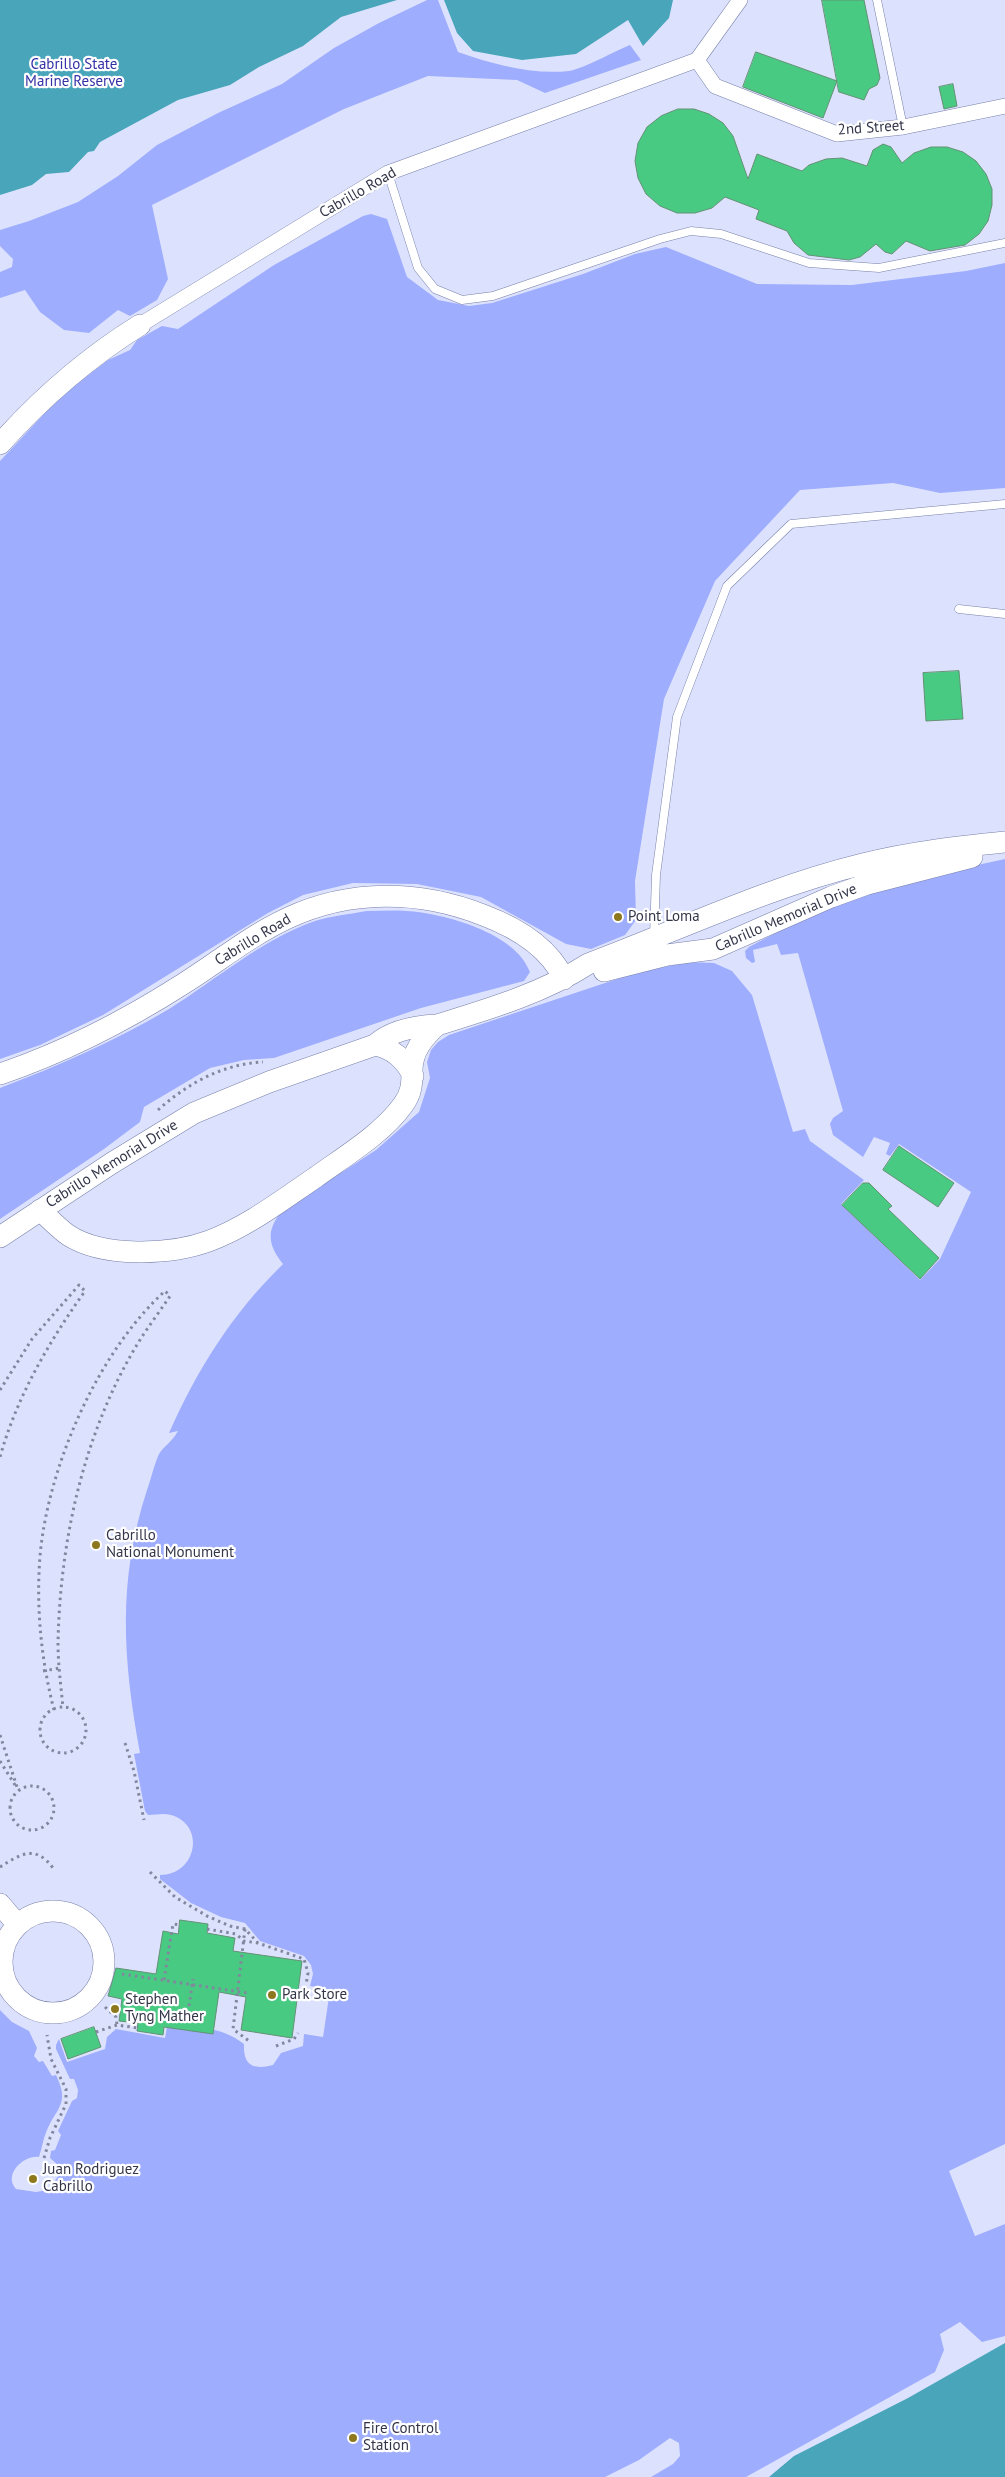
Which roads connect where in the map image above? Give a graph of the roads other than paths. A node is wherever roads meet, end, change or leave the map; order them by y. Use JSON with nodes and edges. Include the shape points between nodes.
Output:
{"nodes":[{"id":1,"x":740,"y":0,"type":"edge"},
{"id":2,"x":877,"y":0,"type":"edge"},
{"id":3,"x":696,"y":60,"type":"junction"},
{"id":4,"x":1005,"y":106,"type":"edge"},
{"id":5,"x":903,"y":127,"type":"junction"},
{"id":6,"x":388,"y":173,"type":"junction"},
{"id":7,"x":1005,"y":243,"type":"edge"},
{"id":8,"x":140,"y":325,"type":"joint"},
{"id":9,"x":0,"y":444,"type":"edge"},
{"id":10,"x":1005,"y":504,"type":"edge"},
{"id":11,"x":959,"y":609,"type":"dead end"},
{"id":12,"x":1005,"y":614,"type":"edge"},
{"id":13,"x":1005,"y":844,"type":"edge"},
{"id":14,"x":654,"y":938,"type":"junction"},
{"id":15,"x":564,"y":979,"type":"junction"},
{"id":16,"x":437,"y":1025,"type":"junction"},
{"id":17,"x":375,"y":1045,"type":"junction"},
{"id":18,"x":0,"y":1074,"type":"edge"},
{"id":19,"x":413,"y":1076,"type":"junction"},
{"id":20,"x":40,"y":1210,"type":"junction"},
{"id":21,"x":0,"y":1237,"type":"edge"},
{"id":22,"x":0,"y":1904,"type":"edge"},
{"id":23,"x":18,"y":1924,"type":"junction"}],
"edges":[{"from":1,"to":3,"type":"street"},
{"from":2,"to":5,"type":"lane"},
{"from":3,"to":5,"type":"street","name":"2nd Street","via":[[715,86],[837,134]]},
{"from":3,"to":6,"type":"street","name":"Cabrillo Road"},
{"from":4,"to":5,"type":"street","name":"2nd Street"},
{"from":6,"to":7,"type":"lane","via":[[418,268],[435,290],[462,300],[492,296],[691,231],[721,234],[809,263],[879,268]]},
{"from":6,"to":8,"type":"street","name":"Cabrillo Road"},
{"from":8,"to":9,"type":"street","name":"Cabrillo Road","via":[[67,377]]},
{"from":10,"to":14,"type":"lane","via":[[791,524],[727,586],[677,717],[656,875]]},
{"from":11,"to":12,"type":"lane"},
{"from":13,"to":14,"type":"street","name":"Cabrillo Memorial Drive","via":[[908,854],[861,864],[784,888]]},
{"from":13,"to":15,"type":"street","name":"Cabrillo Memorial Drive","via":[[970,858],[866,884],[714,949],[668,955]]},
{"from":14,"to":15,"type":"street","name":"Cabrillo Memorial Drive","via":[[588,964]]},
{"from":15,"to":16,"type":"street","name":"Cabrillo Memorial Drive"},
{"from":15,"to":18,"type":"street","name":"Cabrillo Road","via":[[558,965],[536,945],[502,924],[468,909],[407,897],[343,900],[288,918],[115,1024],[53,1054]]},
{"from":16,"to":17,"type":"street","name":"Cabrillo Memorial Drive","via":[[421,1025],[387,1036]]},
{"from":16,"to":19,"type":"street","name":"Cabrillo Memorial Drive","via":[[418,1047]]},
{"from":17,"to":19,"type":"street","via":[[392,1052],[406,1064]]},
{"from":17,"to":20,"type":"street","name":"Cabrillo Memorial Drive","via":[[269,1082],[194,1113]]},
{"from":19,"to":20,"type":"street","name":"Cabrillo Memorial Drive","via":[[404,1105],[369,1137],[255,1217],[208,1241],[146,1252],[102,1247],[70,1236]]},
{"from":20,"to":21,"type":"street"},
{"from":22,"to":23,"type":"street"},
{"from":23,"to":23,"type":"street","via":[[4,1945],[2,1963],[2,1971],[13,1995],[34,2010],[51,2013],[60,2014],[84,2004],[100,1984],[102,1976],[105,1958],[97,1934],[78,1916],[47,1910]]}]}
